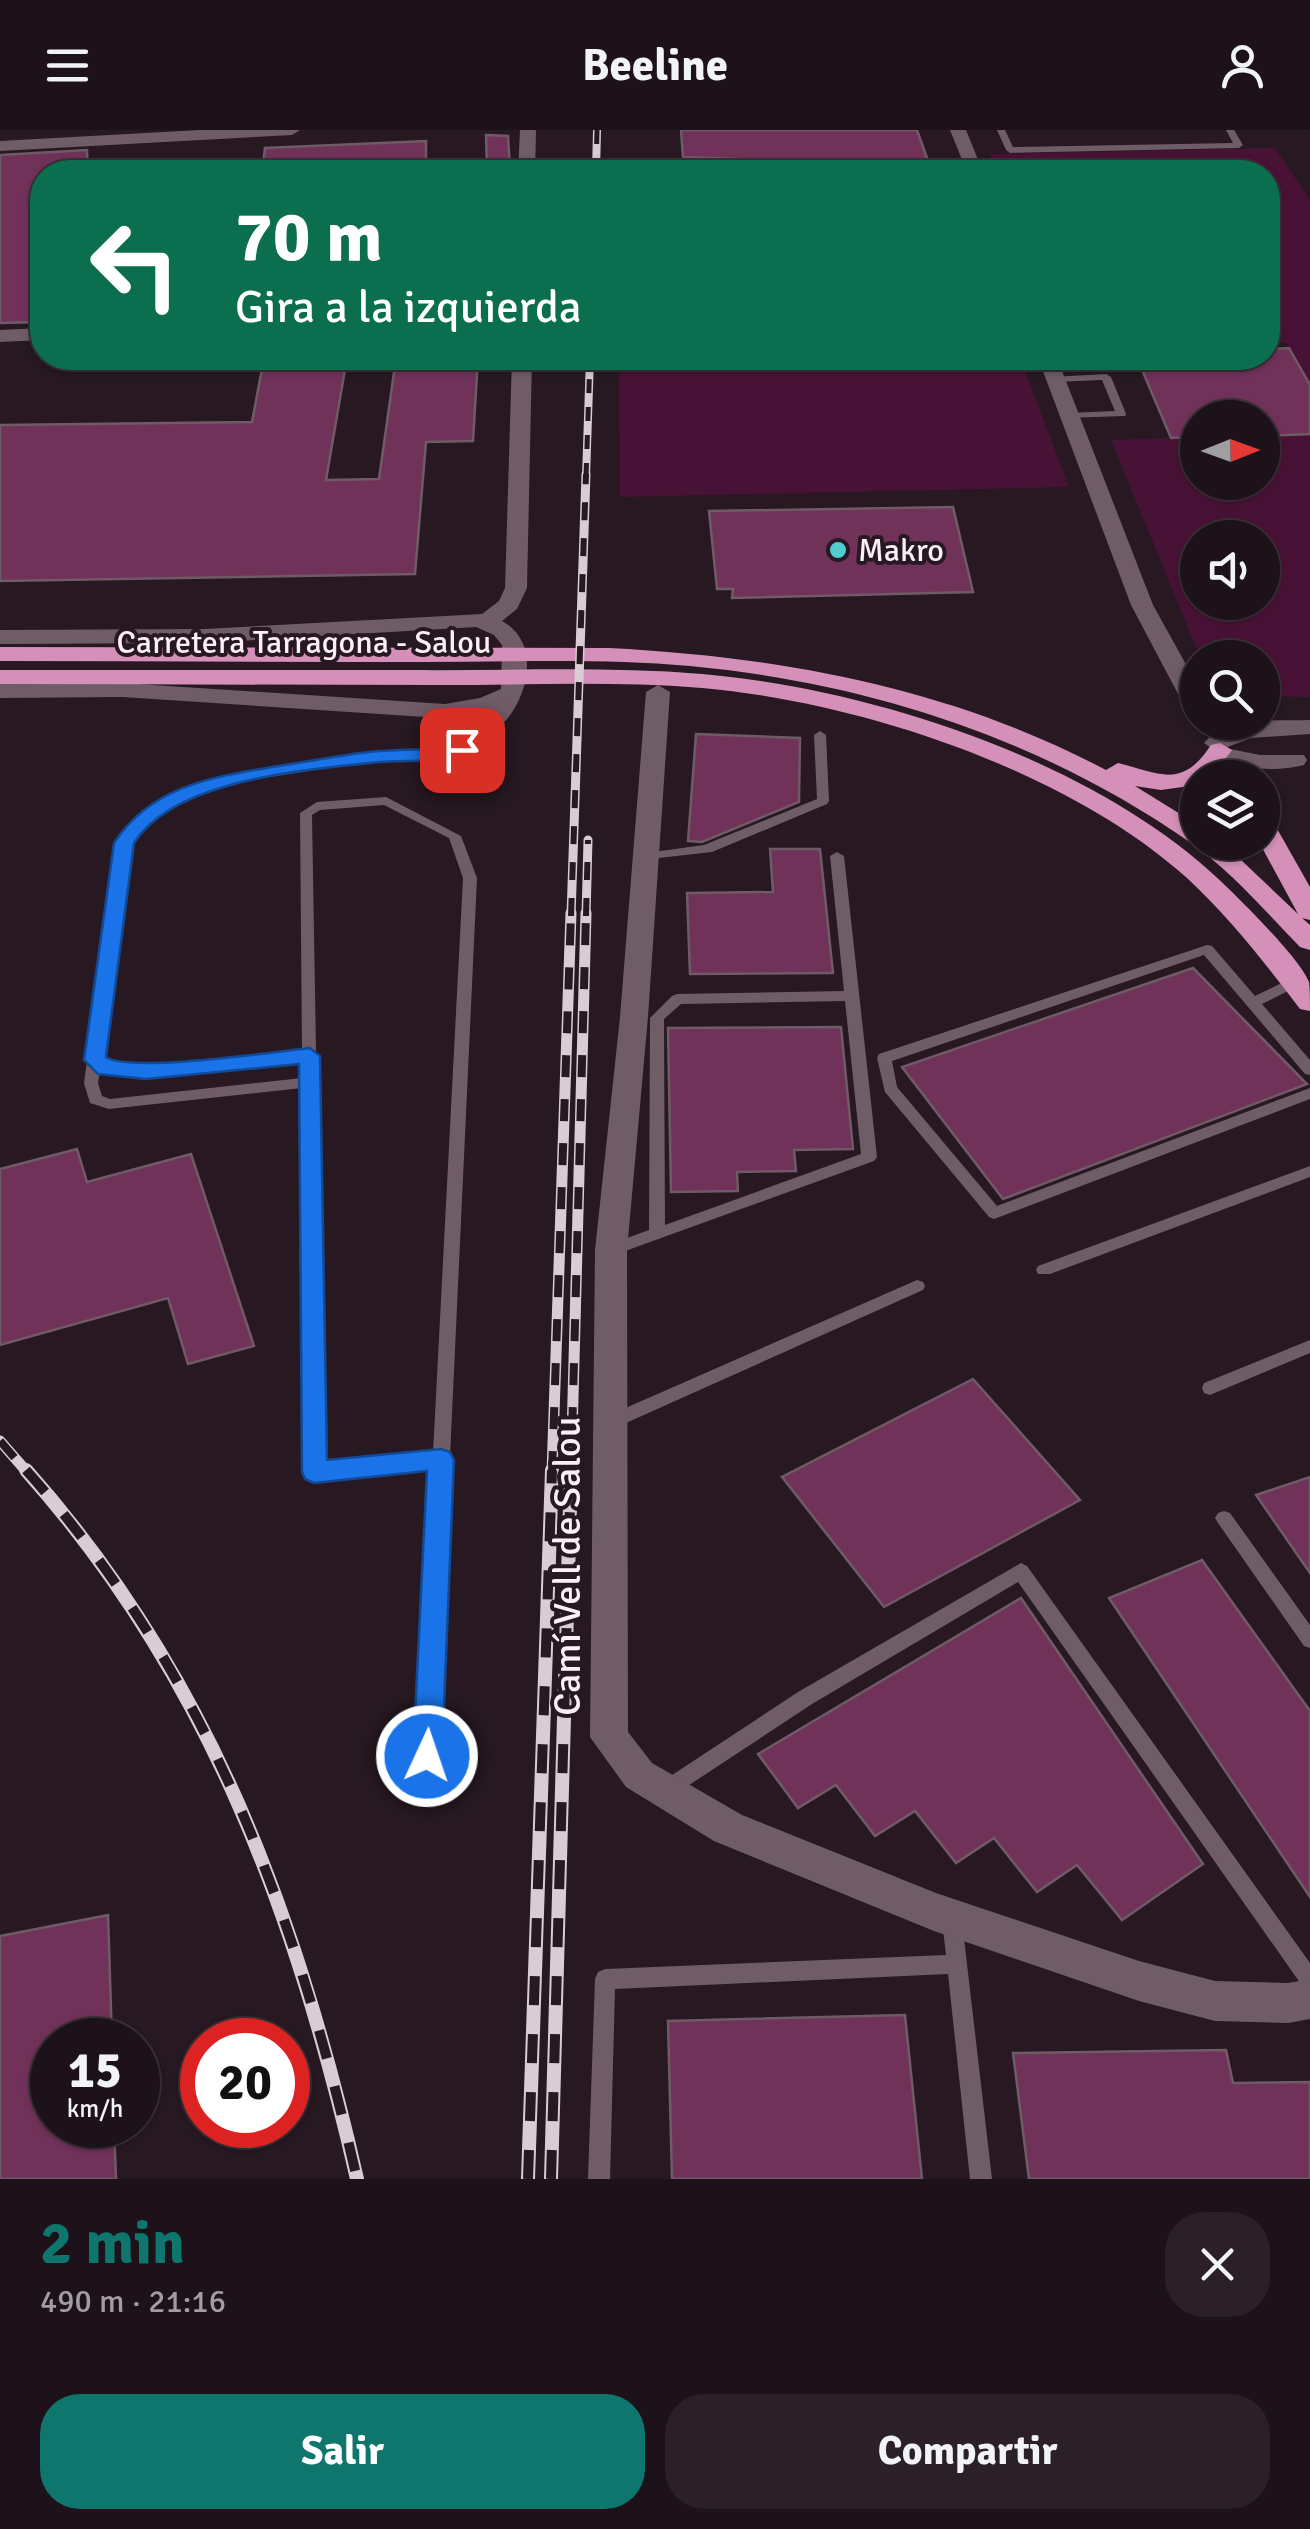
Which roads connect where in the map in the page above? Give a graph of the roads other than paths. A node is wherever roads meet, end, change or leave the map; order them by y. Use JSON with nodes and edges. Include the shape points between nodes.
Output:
{"nodes":[{"id":1,"x":292,"y":130,"type":"edge"},
{"id":2,"x":528,"y":130,"type":"edge"},
{"id":3,"x":958,"y":130,"type":"edge"},
{"id":4,"x":1001,"y":130,"type":"edge"},
{"id":5,"x":1230,"y":130,"type":"edge"},
{"id":6,"x":0,"y":146,"type":"edge"},
{"id":7,"x":527,"y":160,"type":"edge"},
{"id":8,"x":970,"y":160,"type":"edge"},
{"id":9,"x":30,"y":335,"type":"edge"},
{"id":10,"x":0,"y":336,"type":"edge"},
{"id":11,"x":522,"y":370,"type":"edge"},
{"id":12,"x":1052,"y":370,"type":"edge"},
{"id":13,"x":1062,"y":370,"type":"edge"},
{"id":14,"x":1069,"y":416,"type":"junction"},
{"id":15,"x":516,"y":588,"type":"junction"},
{"id":16,"x":486,"y":622,"type":"junction"},
{"id":17,"x":110,"y":637,"type":"junction"},
{"id":18,"x":0,"y":638,"type":"edge"},
{"id":19,"x":0,"y":654,"type":"edge"},
{"id":20,"x":343,"y":655,"type":"junction"},
{"id":21,"x":504,"y":665,"type":"junction"},
{"id":22,"x":609,"y":666,"type":"junction"},
{"id":23,"x":1180,"y":668,"type":"edge"},
{"id":24,"x":0,"y":677,"type":"edge"},
{"id":25,"x":302,"y":678,"type":"junction"},
{"id":26,"x":651,"y":685,"type":"junction"},
{"id":27,"x":122,"y":690,"type":"junction"},
{"id":28,"x":0,"y":691,"type":"edge"},
{"id":29,"x":445,"y":712,"type":"junction"},
{"id":30,"x":1280,"y":720,"type":"edge"},
{"id":31,"x":1310,"y":726,"type":"edge"},
{"id":32,"x":1008,"y":730,"type":"junction"},
{"id":33,"x":472,"y":734,"type":"junction"},
{"id":34,"x":820,"y":736,"type":"dead end"},
{"id":35,"x":1216,"y":743,"type":"edge"},
{"id":36,"x":1303,"y":758,"type":"edge"},
{"id":37,"x":1280,"y":769,"type":"edge"},
{"id":38,"x":1180,"y":825,"type":"edge"},
{"id":39,"x":837,"y":856,"type":"dead end"},
{"id":40,"x":1280,"y":857,"type":"edge"},
{"id":41,"x":646,"y":858,"type":"junction"},
{"id":42,"x":1226,"y":860,"type":"edge"},
{"id":43,"x":1310,"y":911,"type":"edge"},
{"id":44,"x":1310,"y":941,"type":"edge"},
{"id":45,"x":1302,"y":992,"type":"edge"},
{"id":46,"x":852,"y":996,"type":"junction"},
{"id":47,"x":1254,"y":1004,"type":"junction"},
{"id":48,"x":310,"y":1056,"type":"junction"},
{"id":49,"x":95,"y":1060,"type":"junction"},
{"id":50,"x":1308,"y":1064,"type":"edge"},
{"id":51,"x":310,"y":1082,"type":"junction"},
{"id":52,"x":1310,"y":1092,"type":"edge"},
{"id":53,"x":1310,"y":1171,"type":"edge"},
{"id":54,"x":657,"y":1234,"type":"junction"},
{"id":55,"x":612,"y":1250,"type":"junction"},
{"id":56,"x":1044,"y":1270,"type":"dead end"},
{"id":57,"x":916,"y":1286,"type":"dead end"},
{"id":58,"x":1310,"y":1346,"type":"edge"},
{"id":59,"x":1210,"y":1388,"type":"dead end"},
{"id":60,"x":611,"y":1422,"type":"junction"},
{"id":61,"x":441,"y":1460,"type":"junction"},
{"id":62,"x":1224,"y":1518,"type":"dead end"},
{"id":63,"x":1310,"y":1640,"type":"edge"},
{"id":64,"x":427,"y":1756,"type":"dead end"},
{"id":65,"x":664,"y":1791,"type":"junction"},
{"id":66,"x":951,"y":1918,"type":"junction"},
{"id":67,"x":957,"y":1964,"type":"junction"},
{"id":68,"x":1310,"y":1980,"type":"edge"},
{"id":69,"x":1310,"y":1999,"type":"edge"},
{"id":70,"x":599,"y":2179,"type":"edge"},
{"id":71,"x":981,"y":2179,"type":"edge"}],
"edges":[{"from":1,"to":6,"type":"street"},
{"from":2,"to":7,"type":"street"},
{"from":3,"to":8,"type":"street"},
{"from":4,"to":5,"type":"lane","via":[[1010,150],[1239,146]]},
{"from":9,"to":10,"type":"street"},
{"from":11,"to":15,"type":"street"},
{"from":12,"to":14,"type":"street"},
{"from":13,"to":14,"type":"lane","via":[[1106,378],[1121,414]]},
{"from":14,"to":23,"type":"street","via":[[1142,605]]},
{"from":15,"to":16,"type":"street"},
{"from":15,"to":21,"type":"street","via":[[521,602]]},
{"from":16,"to":17,"type":"street"},
{"from":16,"to":21,"type":"street","via":[[500,626]]},
{"from":17,"to":18,"type":"street"},
{"from":17,"to":20,"type":"highway"},
{"from":19,"to":20,"type":"highway","name":"Carretera Tarragona - Salou"},
{"from":20,"to":21,"type":"highway","name":"Carretera Tarragona - Salou"},
{"from":21,"to":22,"type":"highway","name":"Carretera Tarragona - Salou"},
{"from":21,"to":25,"type":"highway","name":"Carretera Tarragona - Salou"},
{"from":21,"to":29,"type":"street","via":[[486,704]]},
{"from":21,"to":33,"type":"street","via":[[487,724]]},
{"from":22,"to":26,"type":"highway"},
{"from":22,"to":32,"type":"highway","name":"Carretera Tarragona - Salou","via":[[704,659],[837,679]]},
{"from":24,"to":25,"type":"highway","name":"Carretera Tarragona - Salou"},
{"from":25,"to":27,"type":"highway"},
{"from":26,"to":41,"type":"street","name":"Camí Vell de Salou"},
{"from":26,"to":45,"type":"highway","via":[[707,682],[813,697],[952,736],[1029,768],[1168,850],[1234,910]]},
{"from":27,"to":28,"type":"street"},
{"from":27,"to":29,"type":"street"},
{"from":29,"to":33,"type":"street","via":[[465,720]]},
{"from":30,"to":31,"type":"street"},
{"from":31,"to":35,"type":"street","via":[[1237,730]]},
{"from":32,"to":35,"type":"highway","via":[[1062,744],[1151,783],[1201,775],[1214,763]]},
{"from":32,"to":38,"type":"highway","name":"Carretera Tarragona - Salou"},
{"from":33,"to":49,"type":"lane","via":[[452,756],[372,757],[216,782],[181,794],[135,826],[117,874]]},
{"from":34,"to":41,"type":"lane","via":[[823,801],[706,849]]},
{"from":35,"to":36,"type":"street","via":[[1260,762]]},
{"from":36,"to":37,"type":"street"},
{"from":39,"to":46,"type":"lane"},
{"from":40,"to":43,"type":"highway"},
{"from":41,"to":55,"type":"street","name":"Camí Vell de Salou"},
{"from":42,"to":44,"type":"highway"},
{"from":45,"to":47,"type":"lane"},
{"from":46,"to":54,"type":"lane","via":[[870,1157]]},
{"from":46,"to":54,"type":"lane","via":[[677,999],[657,1018]]},
{"from":47,"to":50,"type":"lane"},
{"from":47,"to":52,"type":"lane","via":[[1207,949],[884,1058],[890,1088],[994,1213]]},
{"from":48,"to":49,"type":"lane","via":[[146,1071],[106,1069]]},
{"from":48,"to":51,"type":"lane"},
{"from":48,"to":61,"type":"lane","via":[[306,813],[316,806],[386,800],[455,836],[470,878]]},
{"from":49,"to":51,"type":"lane","via":[[94,1099],[109,1104]]},
{"from":51,"to":61,"type":"lane","via":[[314,1472]]},
{"from":53,"to":56,"type":"lane"},
{"from":54,"to":55,"type":"lane"},
{"from":55,"to":60,"type":"street","name":"Camí Vell de Salou"},
{"from":57,"to":60,"type":"lane"},
{"from":58,"to":59,"type":"lane"},
{"from":60,"to":65,"type":"street","name":"Camí Vell de Salou","via":[[609,1737],[638,1776]]},
{"from":61,"to":64,"type":"lane"},
{"from":62,"to":63,"type":"lane"},
{"from":65,"to":66,"type":"street","name":"Camí Vell de Salou","via":[[728,1828]]},
{"from":65,"to":68,"type":"lane","via":[[805,1698],[1021,1571]]},
{"from":66,"to":67,"type":"lane"},
{"from":66,"to":69,"type":"street","name":"Camí Vell de Salou","via":[[1139,1982],[1214,2000]]},
{"from":67,"to":70,"type":"lane","via":[[605,1979]]},
{"from":67,"to":71,"type":"lane"}]}
